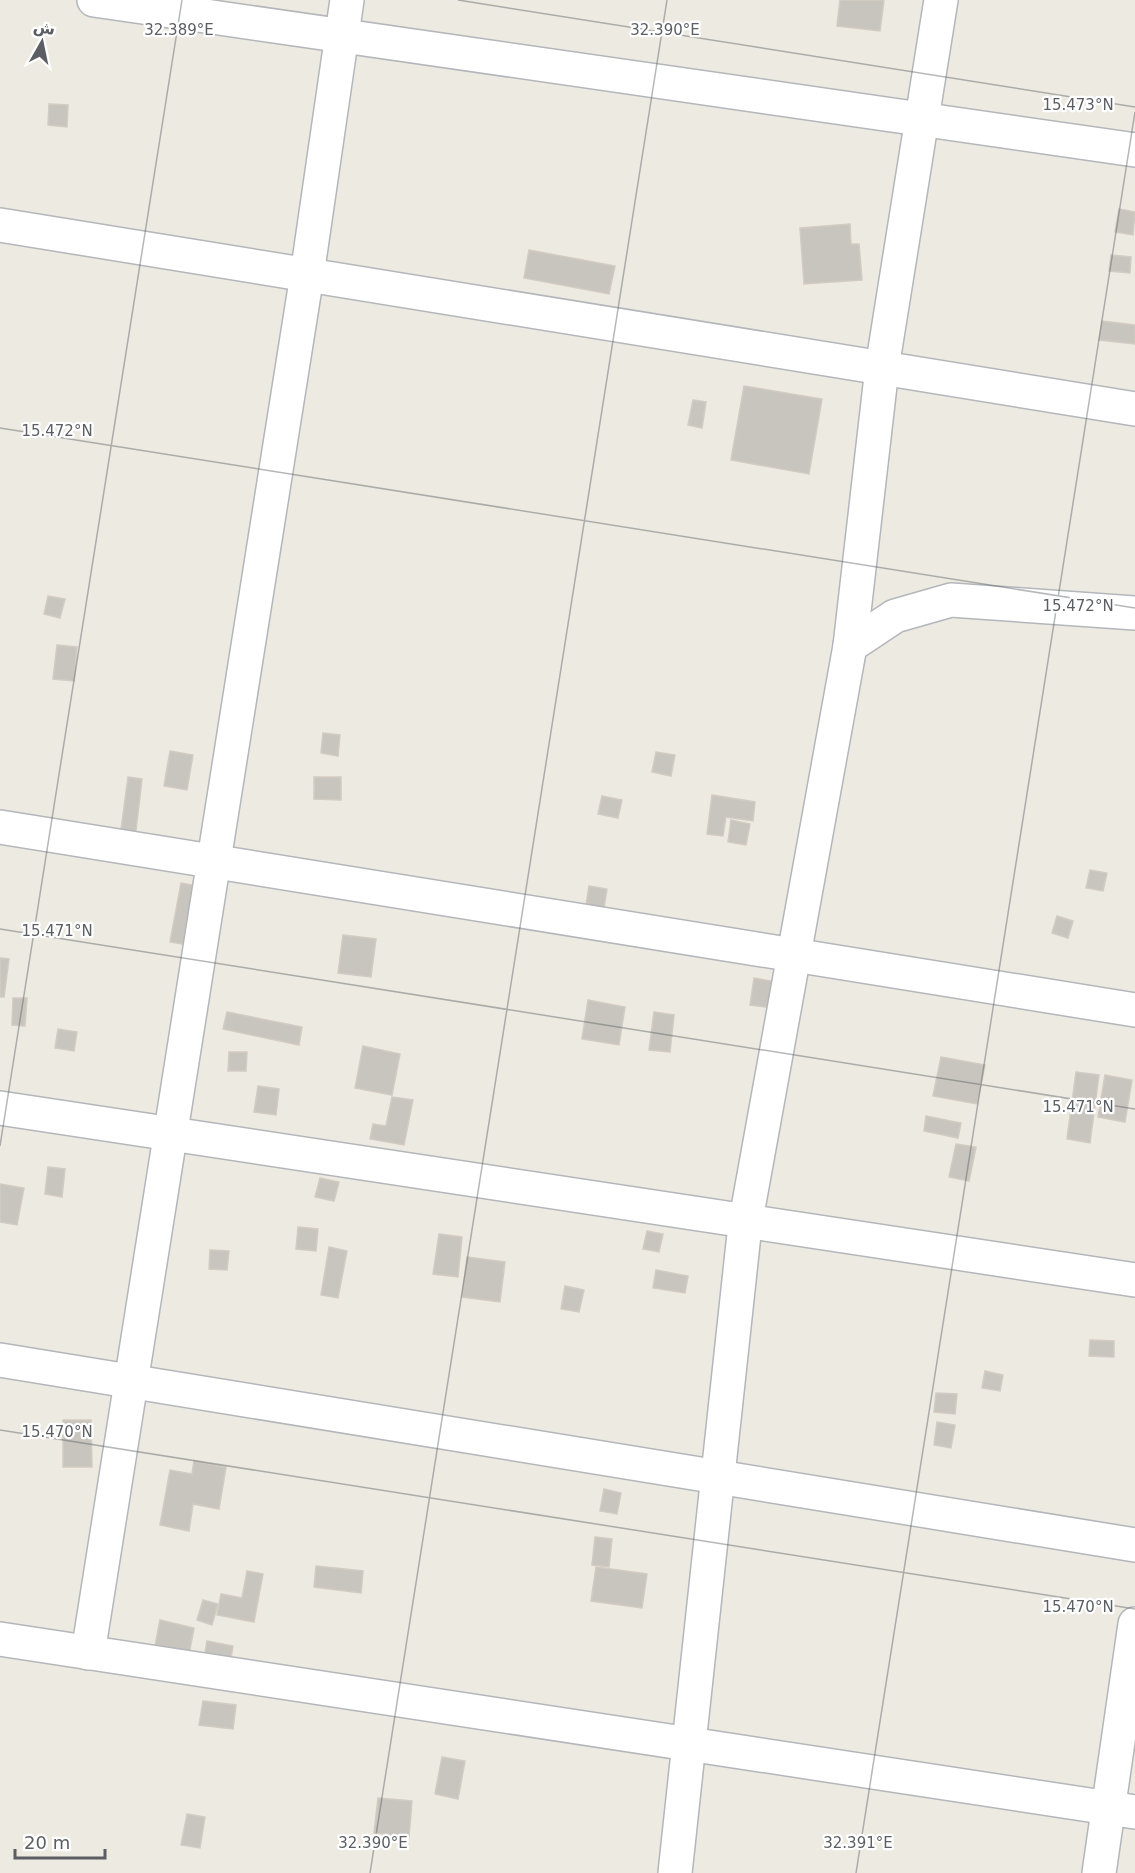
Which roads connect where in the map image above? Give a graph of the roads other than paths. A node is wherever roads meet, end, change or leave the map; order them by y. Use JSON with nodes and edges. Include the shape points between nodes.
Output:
{"nodes":[{"id":1,"x":94,"y":0,"type":"edge"},
{"id":2,"x":347,"y":0,"type":"edge"},
{"id":3,"x":941,"y":0,"type":"edge"},
{"id":4,"x":342,"y":36,"type":"junction"},
{"id":5,"x":922,"y":119,"type":"junction"},
{"id":6,"x":1135,"y":150,"type":"edge"},
{"id":7,"x":0,"y":225,"type":"edge"},
{"id":8,"x":307,"y":275,"type":"junction"},
{"id":9,"x":882,"y":368,"type":"junction"},
{"id":10,"x":1135,"y":409,"type":"edge"},
{"id":11,"x":1135,"y":613,"type":"edge"},
{"id":12,"x":850,"y":646,"type":"junction"},
{"id":13,"x":0,"y":827,"type":"edge"},
{"id":14,"x":214,"y":861,"type":"junction"},
{"id":15,"x":794,"y":955,"type":"junction"},
{"id":16,"x":1135,"y":1010,"type":"edge"},
{"id":17,"x":0,"y":1108,"type":"edge"},
{"id":18,"x":171,"y":1134,"type":"junction"},
{"id":19,"x":746,"y":1221,"type":"junction"},
{"id":20,"x":1135,"y":1280,"type":"edge"},
{"id":21,"x":0,"y":1360,"type":"edge"},
{"id":22,"x":131,"y":1381,"type":"junction"},
{"id":23,"x":718,"y":1477,"type":"junction"},
{"id":24,"x":1135,"y":1545,"type":"edge"},
{"id":25,"x":1135,"y":1624,"type":"edge"},
{"id":26,"x":0,"y":1639,"type":"edge"},
{"id":27,"x":88,"y":1653,"type":"junction"},
{"id":28,"x":689,"y":1744,"type":"junction"},
{"id":29,"x":1122,"y":1810,"type":"edge"},
{"id":30,"x":675,"y":1873,"type":"edge"},
{"id":31,"x":1099,"y":1873,"type":"edge"}],
"edges":[{"from":1,"to":4,"type":"street"},
{"from":2,"to":4,"type":"street"},
{"from":3,"to":5,"type":"street"},
{"from":4,"to":5,"type":"street"},
{"from":4,"to":8,"type":"street"},
{"from":5,"to":6,"type":"street"},
{"from":5,"to":9,"type":"street"},
{"from":7,"to":8,"type":"street"},
{"from":8,"to":9,"type":"street"},
{"from":8,"to":14,"type":"street"},
{"from":9,"to":10,"type":"street"},
{"from":9,"to":12,"type":"street"},
{"from":11,"to":12,"type":"street","via":[[951,600],[895,616]]},
{"from":12,"to":15,"type":"street"},
{"from":13,"to":14,"type":"street"},
{"from":14,"to":15,"type":"street"},
{"from":14,"to":18,"type":"street"},
{"from":15,"to":16,"type":"street"},
{"from":15,"to":19,"type":"street"},
{"from":17,"to":18,"type":"street"},
{"from":18,"to":19,"type":"street"},
{"from":18,"to":22,"type":"street"},
{"from":19,"to":20,"type":"street"},
{"from":19,"to":23,"type":"street"},
{"from":21,"to":22,"type":"street"},
{"from":22,"to":23,"type":"street"},
{"from":22,"to":27,"type":"street"},
{"from":23,"to":24,"type":"street"},
{"from":23,"to":28,"type":"street"},
{"from":25,"to":29,"type":"street"},
{"from":26,"to":27,"type":"street"},
{"from":27,"to":28,"type":"street"},
{"from":28,"to":29,"type":"street"},
{"from":28,"to":30,"type":"street"},
{"from":29,"to":31,"type":"street"}]}
